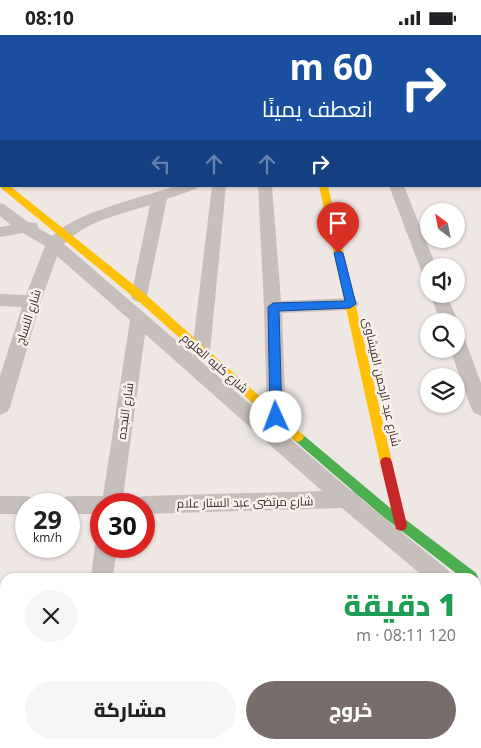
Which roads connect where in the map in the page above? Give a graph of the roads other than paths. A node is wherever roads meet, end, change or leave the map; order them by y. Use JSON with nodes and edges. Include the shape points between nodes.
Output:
{"nodes":[{"id":1,"x":7,"y":187,"type":"edge"},
{"id":2,"x":188,"y":187,"type":"edge"},
{"id":3,"x":219,"y":187,"type":"edge"},
{"id":4,"x":265,"y":187,"type":"edge"},
{"id":5,"x":323,"y":187,"type":"edge"},
{"id":6,"x":396,"y":187,"type":"edge"},
{"id":7,"x":160,"y":195,"type":"junction"},
{"id":8,"x":0,"y":208,"type":"edge"},
{"id":9,"x":50,"y":223,"type":"junction"},
{"id":10,"x":25,"y":228,"type":"junction"},
{"id":11,"x":0,"y":232,"type":"edge"},
{"id":12,"x":59,"y":239,"type":"junction"},
{"id":13,"x":424,"y":258,"type":"edge"},
{"id":14,"x":139,"y":296,"type":"junction"},
{"id":15,"x":0,"y":300,"type":"edge"},
{"id":16,"x":32,"y":301,"type":"junction"},
{"id":17,"x":350,"y":304,"type":"junction"},
{"id":18,"x":273,"y":307,"type":"junction"},
{"id":19,"x":139,"y":318,"type":"junction"},
{"id":20,"x":201,"y":352,"type":"junction"},
{"id":21,"x":463,"y":358,"type":"edge"},
{"id":22,"x":2,"y":395,"type":"edge"},
{"id":23,"x":481,"y":407,"type":"edge"},
{"id":24,"x":276,"y":417,"type":"junction"},
{"id":25,"x":114,"y":493,"type":"edge"},
{"id":26,"x":368,"y":497,"type":"junction"},
{"id":27,"x":346,"y":500,"type":"junction"},
{"id":28,"x":0,"y":505,"type":"edge"},
{"id":29,"x":15,"y":505,"type":"edge"},
{"id":30,"x":155,"y":505,"type":"edge"},
{"id":31,"x":401,"y":525,"type":"junction"},
{"id":32,"x":434,"y":550,"type":"junction"},
{"id":33,"x":104,"y":558,"type":"edge"},
{"id":34,"x":103,"y":573,"type":"edge"},
{"id":35,"x":432,"y":573,"type":"edge"},
{"id":36,"x":436,"y":573,"type":"edge"},
{"id":37,"x":466,"y":573,"type":"edge"}],
"edges":[{"from":1,"to":9,"type":"street","name":"شارع كليه العلوم"},
{"from":2,"to":7,"type":"street"},
{"from":3,"to":20,"type":"street"},
{"from":4,"to":18,"type":"street"},
{"from":5,"to":17,"type":"street","name":"شارع عبد الرحمن الفيشاوى"},
{"from":6,"to":13,"type":"street"},
{"from":7,"to":12,"type":"street","via":[[91,219]]},
{"from":7,"to":14,"type":"street"},
{"from":8,"to":10,"type":"street","name":"شارع كليه العلوم"},
{"from":9,"to":10,"type":"street"},
{"from":9,"to":12,"type":"street","name":"شارع كليه العلوم"},
{"from":10,"to":11,"type":"street"},
{"from":10,"to":12,"type":"street","name":"شارع كليه العلوم"},
{"from":12,"to":14,"type":"street","name":"شارع كليه العلوم"},
{"from":12,"to":16,"type":"street","name":"شارع النساج"},
{"from":12,"to":19,"type":"street","name":"شارع كليه العلوم"},
{"from":14,"to":20,"type":"street","name":"شارع كليه العلوم"},
{"from":15,"to":16,"type":"street"},
{"from":16,"to":22,"type":"street","name":"شارع النساج"},
{"from":17,"to":18,"type":"street"},
{"from":17,"to":31,"type":"street","name":"شارع عبد الرحمن الفيشاوى"},
{"from":18,"to":24,"type":"street"},
{"from":19,"to":25,"type":"street","name":"شارع النجده"},
{"from":19,"to":27,"type":"street","name":"شارع كليه العلوم"},
{"from":20,"to":24,"type":"street","name":"شارع كليه العلوم"},
{"from":21,"to":23,"type":"street"},
{"from":24,"to":26,"type":"street","name":"شارع كليه العلوم"},
{"from":26,"to":27,"type":"street","name":"شارع مرتضى عبد الستار علام"},
{"from":26,"to":31,"type":"street","name":"شارع كليه العلوم"},
{"from":27,"to":30,"type":"street","name":"شارع مرتضى عبد الستار علام"},
{"from":27,"to":35,"type":"street","name":"شارع كليه العلوم"},
{"from":28,"to":29,"type":"street"},
{"from":31,"to":32,"type":"street","name":"شارع كليه العلوم"},
{"from":32,"to":36,"type":"street"},
{"from":32,"to":37,"type":"street","name":"شارع كليه العلوم"},
{"from":33,"to":34,"type":"street"}]}
